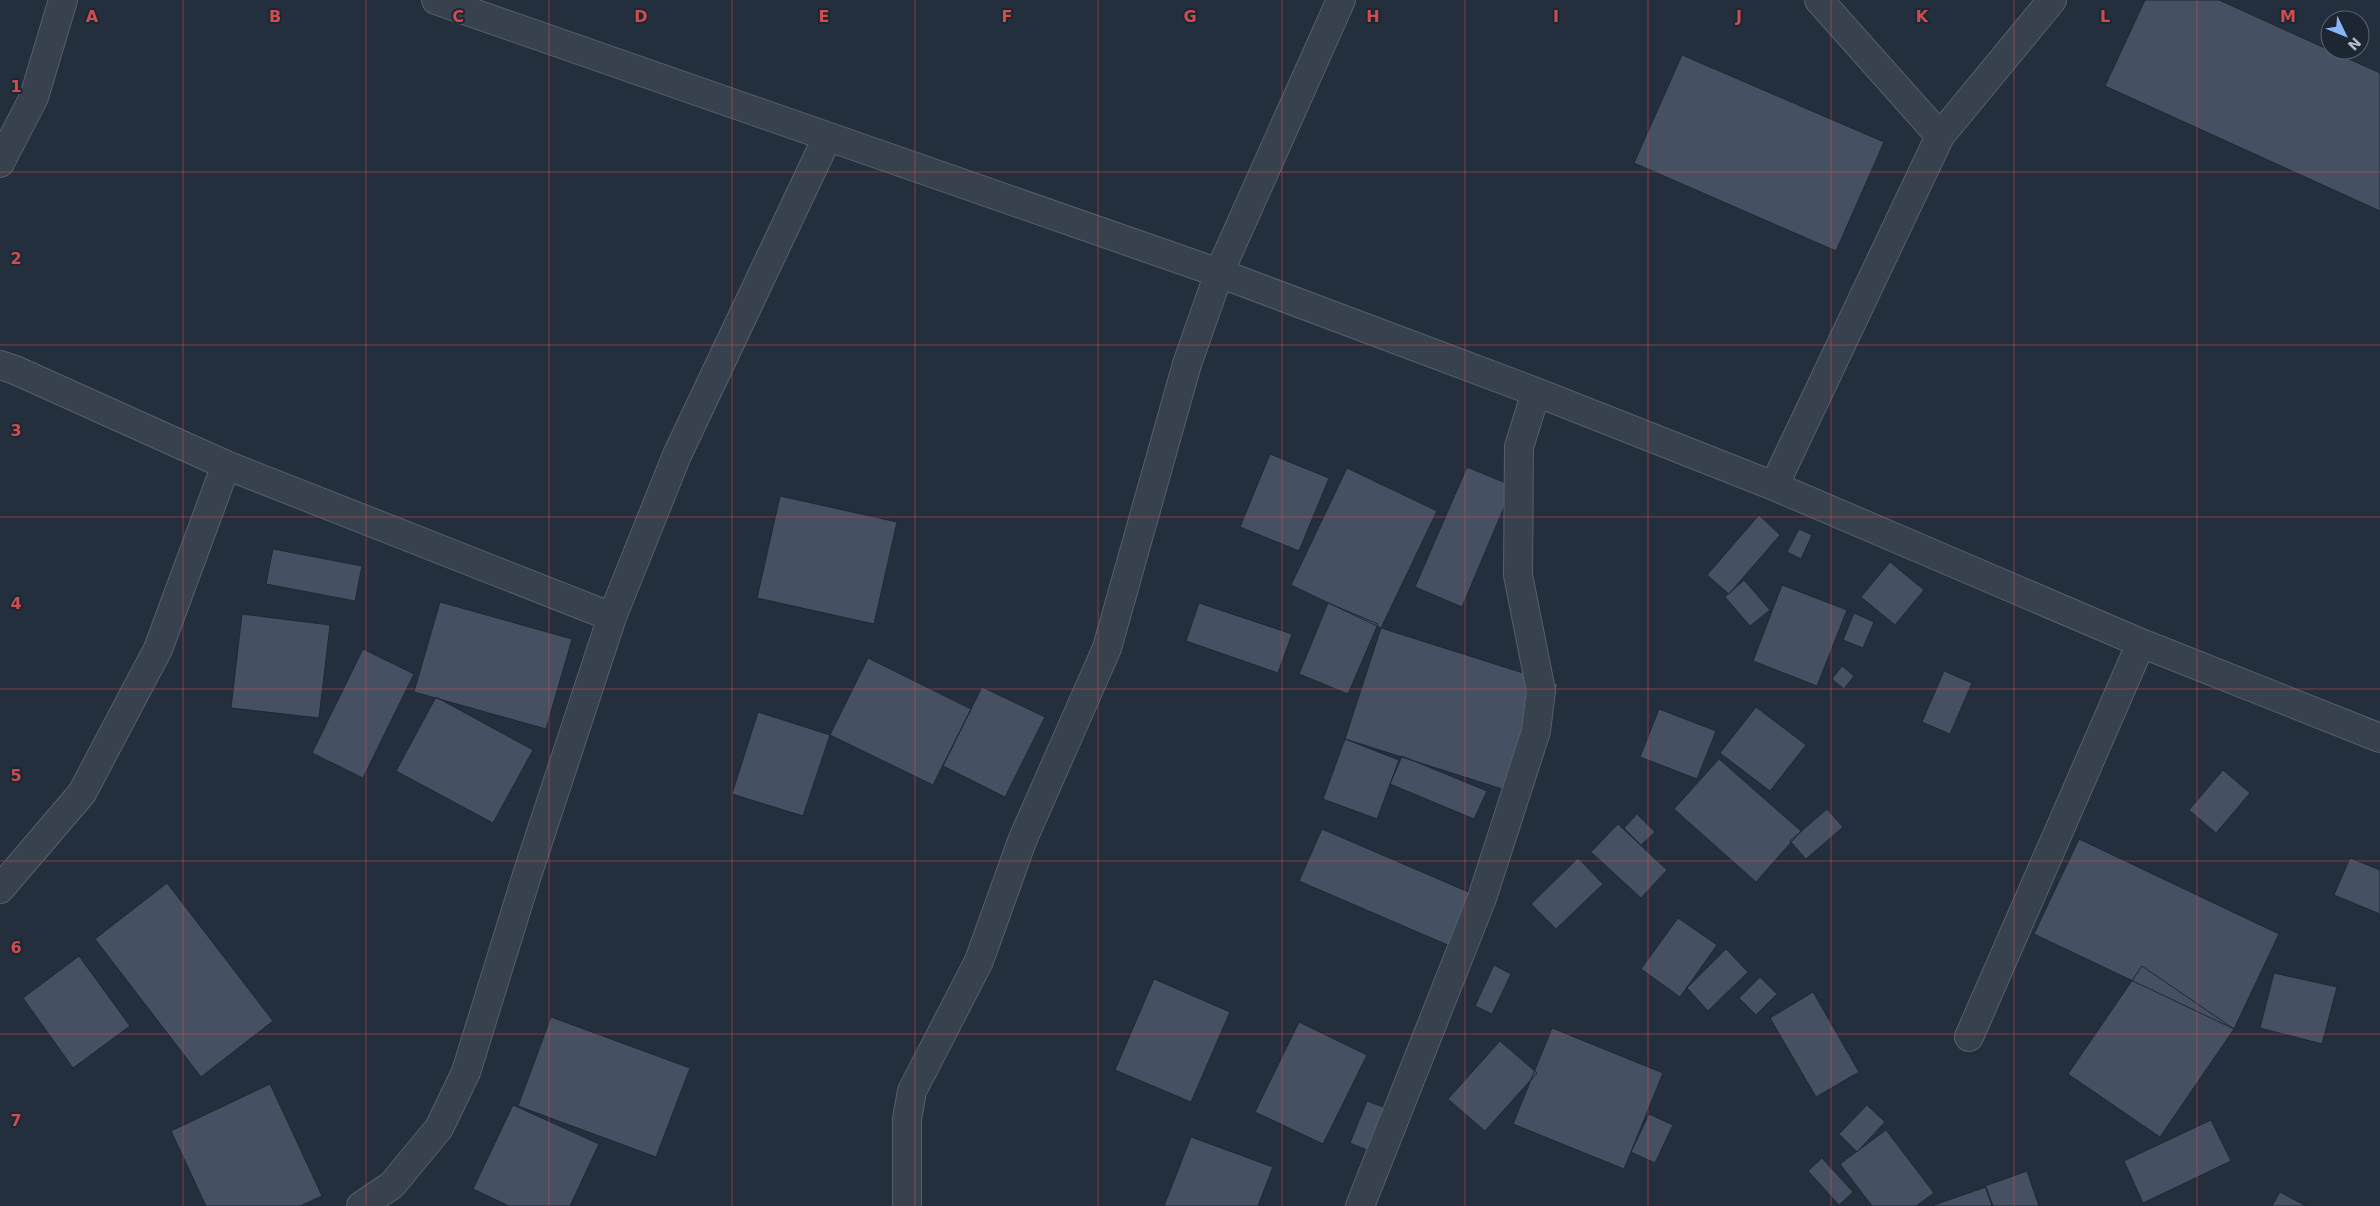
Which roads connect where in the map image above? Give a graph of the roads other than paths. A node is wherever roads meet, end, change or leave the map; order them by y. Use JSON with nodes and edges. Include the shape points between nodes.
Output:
{"nodes":[{"id":1,"x":63,"y":0,"type":"edge"},
{"id":2,"x":436,"y":0,"type":"edge"},
{"id":3,"x":1341,"y":0,"type":"edge"},
{"id":4,"x":1819,"y":0,"type":"edge"},
{"id":5,"x":2052,"y":0,"type":"edge"},
{"id":6,"x":1940,"y":136,"type":"junction"},
{"id":7,"x":827,"y":138,"type":"junction"},
{"id":8,"x":0,"y":162,"type":"edge"},
{"id":9,"x":1219,"y":273,"type":"junction"},
{"id":10,"x":0,"y":365,"type":"edge"},
{"id":11,"x":1536,"y":392,"type":"junction"},
{"id":12,"x":226,"y":465,"type":"junction"},
{"id":13,"x":1774,"y":486,"type":"junction"},
{"id":14,"x":612,"y":617,"type":"junction"},
{"id":15,"x":2141,"y":643,"type":"junction"},
{"id":16,"x":2380,"y":738,"type":"edge"},
{"id":17,"x":0,"y":889,"type":"edge"},
{"id":18,"x":1969,"y":1036,"type":"dead end"},
{"id":19,"x":361,"y":1206,"type":"edge"},
{"id":20,"x":906,"y":1206,"type":"edge"},
{"id":21,"x":1360,"y":1206,"type":"edge"}],
"edges":[{"from":1,"to":8,"type":"street","via":[[34,97]]},
{"from":2,"to":7,"type":"street"},
{"from":3,"to":9,"type":"street"},
{"from":4,"to":6,"type":"street"},
{"from":5,"to":6,"type":"street"},
{"from":6,"to":13,"type":"street"},
{"from":7,"to":9,"type":"street"},
{"from":7,"to":14,"type":"street","via":[[677,455]]},
{"from":9,"to":11,"type":"street"},
{"from":9,"to":20,"type":"street","via":[[1187,364],[1107,648],[1022,841],[979,961],[912,1091],[907,1119]]},
{"from":10,"to":12,"type":"street"},
{"from":11,"to":13,"type":"street"},
{"from":11,"to":21,"type":"street","via":[[1519,447],[1518,574],[1541,691],[1536,731],[1482,898]]},
{"from":12,"to":14,"type":"street"},
{"from":12,"to":17,"type":"street","via":[[158,649],[82,794]]},
{"from":13,"to":15,"type":"street"},
{"from":14,"to":19,"type":"street","via":[[466,1072],[439,1128],[392,1185]]},
{"from":15,"to":16,"type":"street"},
{"from":15,"to":18,"type":"street"}]}
